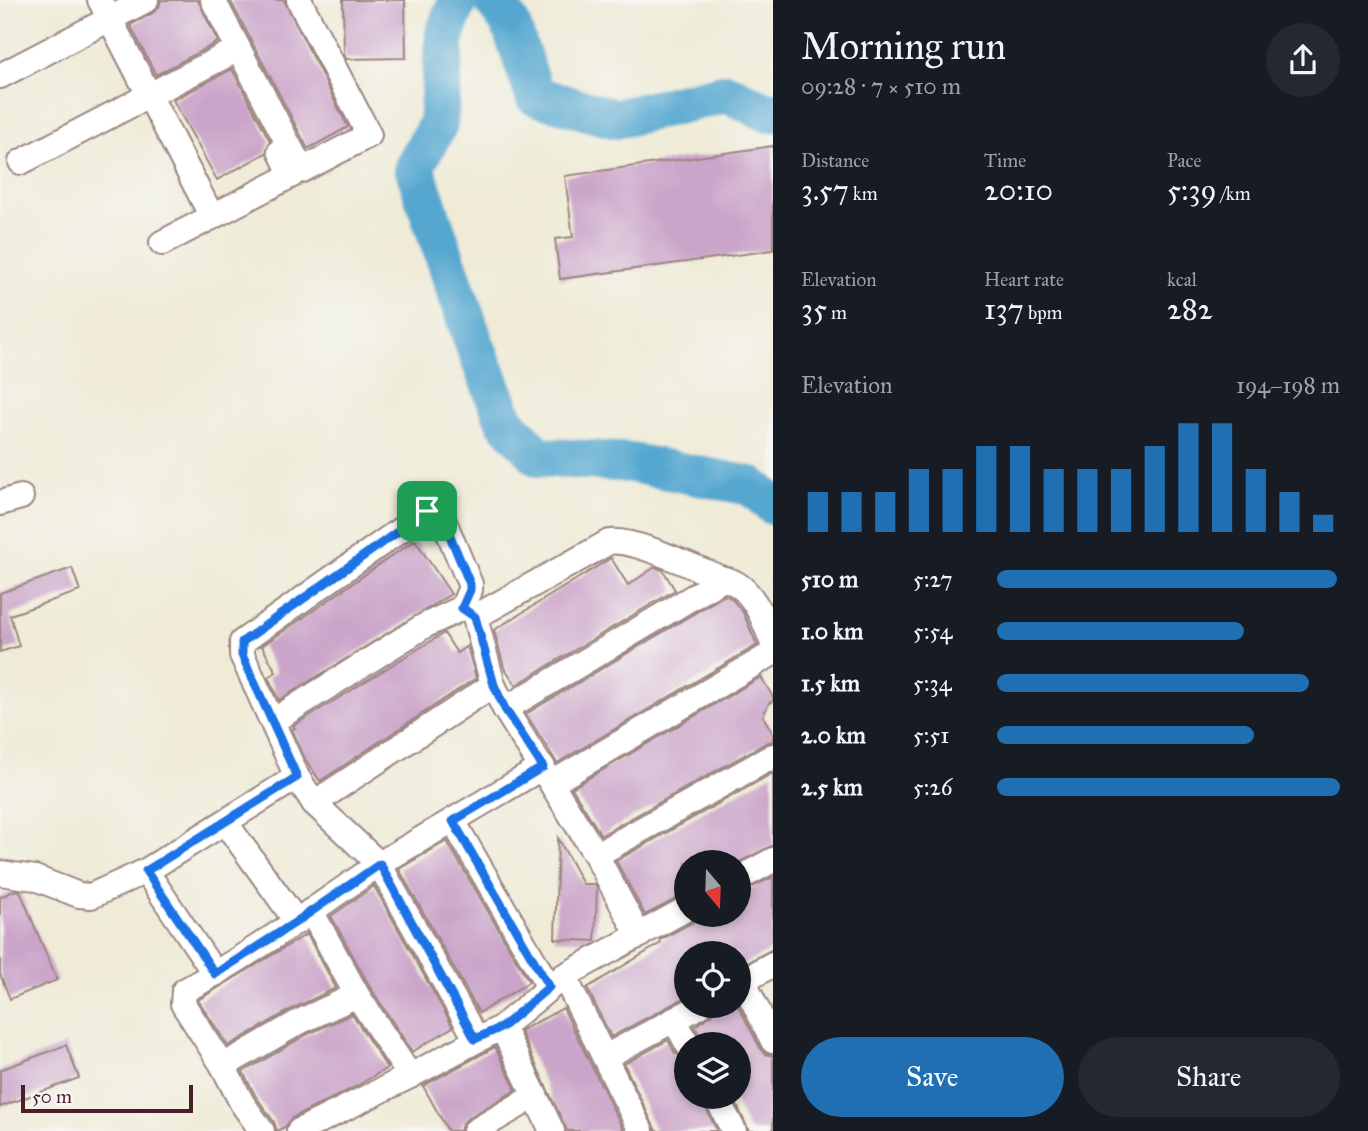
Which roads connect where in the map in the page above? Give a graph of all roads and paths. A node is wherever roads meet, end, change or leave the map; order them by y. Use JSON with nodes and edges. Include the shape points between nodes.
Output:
{"nodes":[{"id":1,"x":146,"y":0,"type":"edge"},
{"id":2,"x":201,"y":0,"type":"edge"},
{"id":3,"x":213,"y":0,"type":"edge"},
{"id":4,"x":299,"y":0,"type":"edge"},
{"id":5,"x":105,"y":9,"type":"edge"},
{"id":6,"x":234,"y":51,"type":"junction"},
{"id":7,"x":0,"y":76,"type":"edge"},
{"id":8,"x":149,"y":95,"type":"junction"},
{"id":9,"x":21,"y":162,"type":"dead end"},
{"id":10,"x":212,"y":217,"type":"junction"},
{"id":11,"x":162,"y":243,"type":"dead end"},
{"id":12,"x":723,"y":579,"type":"junction"},
{"id":13,"x":469,"y":612,"type":"junction"},
{"id":14,"x":773,"y":644,"type":"edge"},
{"id":15,"x":773,"y":653,"type":"edge"},
{"id":16,"x":494,"y":685,"type":"junction"},
{"id":17,"x":505,"y":709,"type":"junction"},
{"id":18,"x":273,"y":722,"type":"junction"},
{"id":19,"x":773,"y":756,"type":"edge"},
{"id":20,"x":547,"y":775,"type":"junction"},
{"id":21,"x":297,"y":777,"type":"junction"},
{"id":22,"x":314,"y":803,"type":"junction"},
{"id":23,"x":453,"y":821,"type":"junction"},
{"id":24,"x":225,"y":822,"type":"junction"},
{"id":25,"x":596,"y":855,"type":"junction"},
{"id":26,"x":773,"y":860,"type":"edge"},
{"id":27,"x":380,"y":864,"type":"junction"},
{"id":28,"x":146,"y":871,"type":"junction"},
{"id":29,"x":751,"y":872,"type":"edge"},
{"id":30,"x":0,"y":873,"type":"edge"},
{"id":31,"x":674,"y":916,"type":"edge"},
{"id":32,"x":304,"y":917,"type":"junction"},
{"id":33,"x":639,"y":936,"type":"junction"},
{"id":34,"x":773,"y":964,"type":"edge"},
{"id":35,"x":215,"y":974,"type":"junction"},
{"id":36,"x":751,"y":976,"type":"edge"},
{"id":37,"x":557,"y":981,"type":"junction"},
{"id":38,"x":357,"y":995,"type":"junction"},
{"id":39,"x":751,"y":1000,"type":"edge"},
{"id":40,"x":680,"y":1018,"type":"edge"},
{"id":41,"x":675,"y":1021,"type":"junction"},
{"id":42,"x":502,"y":1027,"type":"junction"},
{"id":43,"x":681,"y":1032,"type":"edge"},
{"id":44,"x":475,"y":1039,"type":"junction"},
{"id":45,"x":773,"y":1041,"type":"edge"},
{"id":46,"x":605,"y":1057,"type":"junction"},
{"id":47,"x":223,"y":1066,"type":"junction"},
{"id":48,"x":410,"y":1076,"type":"junction"},
{"id":49,"x":535,"y":1096,"type":"junction"},
{"id":50,"x":722,"y":1109,"type":"edge"},
{"id":51,"x":324,"y":1125,"type":"edge"},
{"id":52,"x":262,"y":1131,"type":"edge"},
{"id":53,"x":299,"y":1131,"type":"edge"},
{"id":54,"x":475,"y":1131,"type":"edge"},
{"id":55,"x":552,"y":1131,"type":"edge"},
{"id":56,"x":641,"y":1131,"type":"edge"},
{"id":57,"x":734,"y":1131,"type":"edge"}],
"edges":[{"from":1,"to":5,"type":"street"},
{"from":2,"to":6,"type":"street"},
{"from":3,"to":6,"type":"street"},
{"from":4,"to":6,"type":"street","via":[[369,135],[302,170]]},
{"from":5,"to":7,"type":"street"},
{"from":5,"to":8,"type":"street"},
{"from":6,"to":8,"type":"street"},
{"from":6,"to":10,"type":"street","via":[[292,175]]},
{"from":8,"to":9,"type":"street"},
{"from":8,"to":10,"type":"street"},
{"from":10,"to":11,"type":"street"},
{"from":12,"to":13,"type":"street","via":[[641,548],[608,542]]},
{"from":12,"to":14,"type":"street","via":[[741,585],[764,620]]},
{"from":12,"to":17,"type":"street"},
{"from":13,"to":16,"type":"street"},
{"from":13,"to":18,"type":"street","via":[[424,626]]},
{"from":13,"to":18,"type":"street","via":[[470,584],[443,519],[427,511],[242,642],[242,655]]},
{"from":15,"to":20,"type":"street"},
{"from":16,"to":17,"type":"street"},
{"from":16,"to":22,"type":"street"},
{"from":17,"to":20,"type":"street"},
{"from":18,"to":21,"type":"street"},
{"from":19,"to":25,"type":"street"},
{"from":20,"to":23,"type":"street"},
{"from":20,"to":25,"type":"street"},
{"from":21,"to":22,"type":"street"},
{"from":21,"to":24,"type":"street"},
{"from":22,"to":27,"type":"street"},
{"from":23,"to":27,"type":"street"},
{"from":23,"to":37,"type":"street"},
{"from":24,"to":28,"type":"street"},
{"from":24,"to":32,"type":"street"},
{"from":25,"to":33,"type":"street"},
{"from":26,"to":29,"type":"street"},
{"from":27,"to":32,"type":"street"},
{"from":27,"to":44,"type":"street"},
{"from":28,"to":30,"type":"street","via":[[91,896],[36,878]]},
{"from":28,"to":35,"type":"street"},
{"from":31,"to":33,"type":"street"},
{"from":32,"to":35,"type":"street"},
{"from":32,"to":38,"type":"street"},
{"from":33,"to":37,"type":"street"},
{"from":34,"to":36,"type":"street"},
{"from":35,"to":47,"type":"street","via":[[182,995]]},
{"from":37,"to":42,"type":"street"},
{"from":37,"to":46,"type":"street"},
{"from":38,"to":47,"type":"street"},
{"from":38,"to":48,"type":"street"},
{"from":39,"to":45,"type":"street"},
{"from":40,"to":41,"type":"street"},
{"from":41,"to":43,"type":"street"},
{"from":41,"to":46,"type":"street"},
{"from":42,"to":44,"type":"street"},
{"from":42,"to":49,"type":"street"},
{"from":44,"to":48,"type":"street"},
{"from":46,"to":56,"type":"street"},
{"from":47,"to":52,"type":"street"},
{"from":48,"to":51,"type":"street"},
{"from":49,"to":54,"type":"street"},
{"from":49,"to":55,"type":"street"},
{"from":50,"to":57,"type":"street"},
{"from":51,"to":53,"type":"street"}]}
